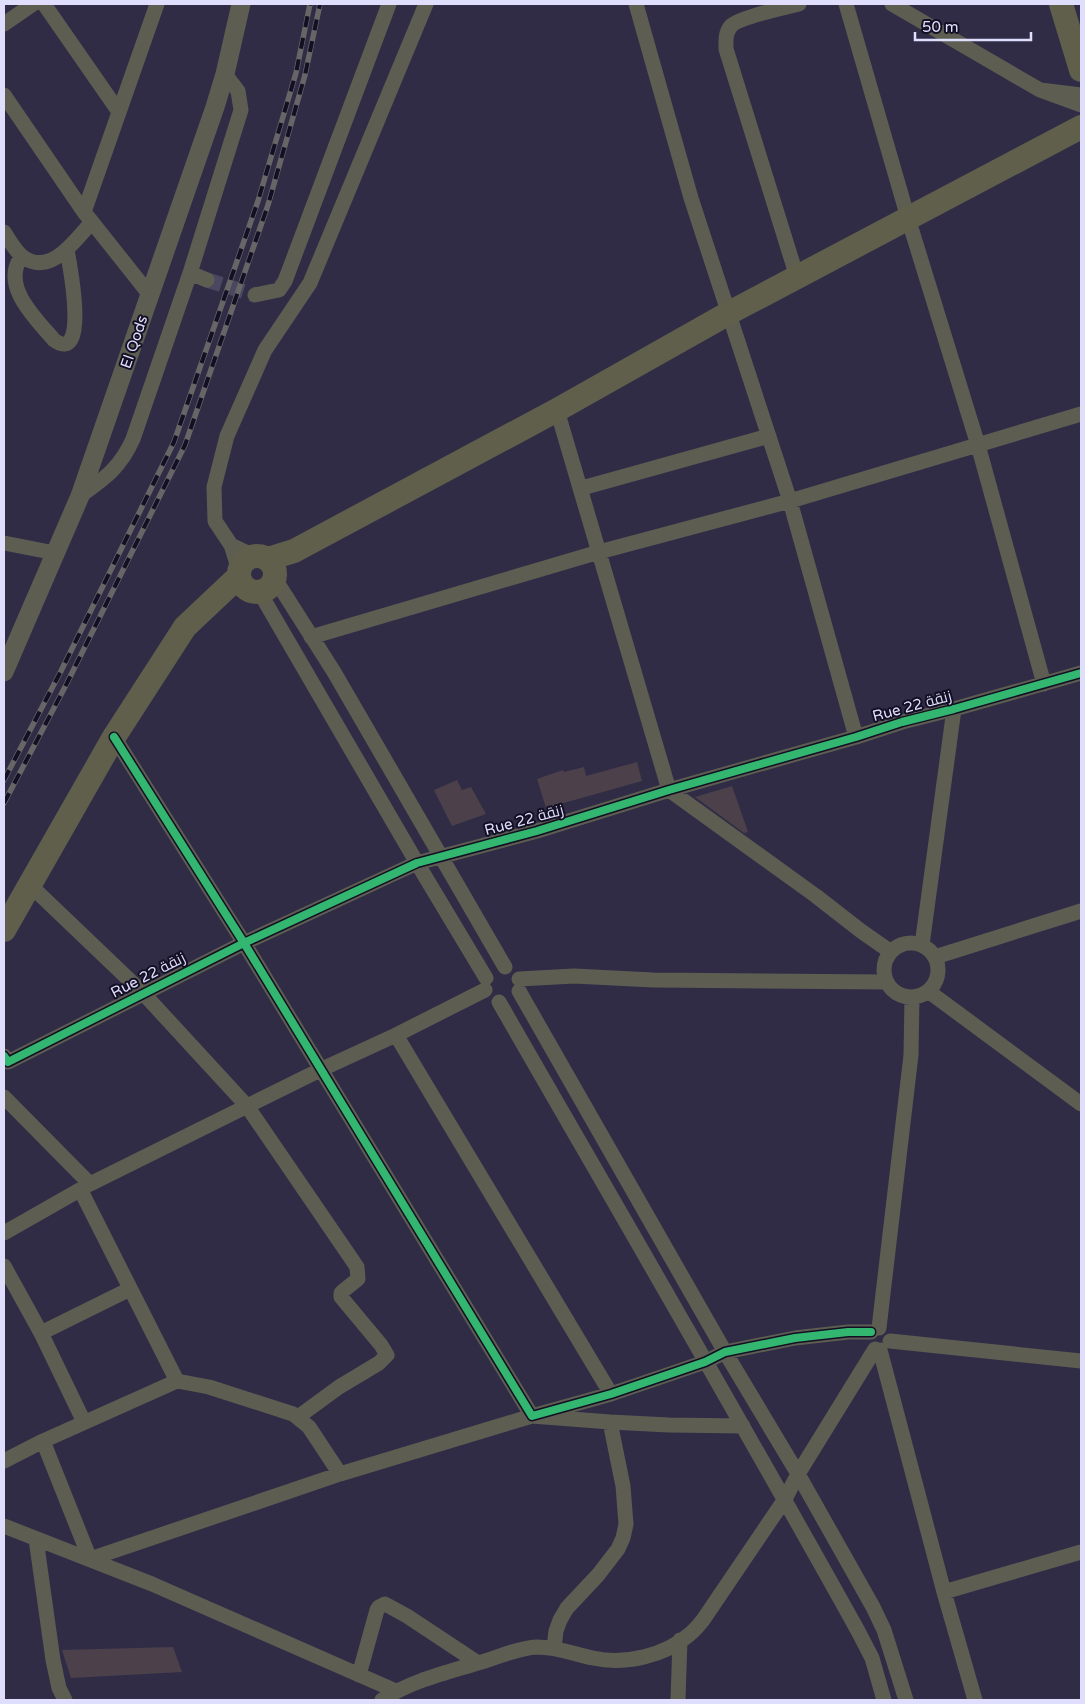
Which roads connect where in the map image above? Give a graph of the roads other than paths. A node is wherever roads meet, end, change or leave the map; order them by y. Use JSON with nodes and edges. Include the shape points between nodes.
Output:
{"nodes":[{"id":1,"x":33,"y":4,"type":"edge"},
{"id":2,"x":44,"y":4,"type":"edge"},
{"id":3,"x":157,"y":4,"type":"edge"},
{"id":4,"x":241,"y":4,"type":"edge"},
{"id":5,"x":389,"y":4,"type":"edge"},
{"id":6,"x":426,"y":4,"type":"edge"},
{"id":7,"x":636,"y":4,"type":"edge"},
{"id":8,"x":800,"y":4,"type":"edge"},
{"id":9,"x":846,"y":4,"type":"edge"},
{"id":10,"x":892,"y":4,"type":"edge"},
{"id":11,"x":1061,"y":4,"type":"edge"},
{"id":12,"x":4,"y":24,"type":"edge"},
{"id":13,"x":1081,"y":70,"type":"edge"},
{"id":14,"x":226,"y":74,"type":"junction"},
{"id":15,"x":1040,"y":90,"type":"junction"},
{"id":16,"x":4,"y":95,"type":"edge"},
{"id":17,"x":1081,"y":95,"type":"edge"},
{"id":18,"x":1081,"y":105,"type":"edge"},
{"id":19,"x":1081,"y":109,"type":"edge"},
{"id":20,"x":119,"y":112,"type":"junction"},
{"id":21,"x":1081,"y":127,"type":"edge"},
{"id":22,"x":1040,"y":149,"type":"junction"},
{"id":23,"x":88,"y":217,"type":"junction"},
{"id":24,"x":908,"y":218,"type":"junction"},
{"id":25,"x":4,"y":232,"type":"edge"},
{"id":26,"x":67,"y":250,"type":"junction"},
{"id":27,"x":22,"y":256,"type":"junction"},
{"id":28,"x":190,"y":273,"type":"junction"},
{"id":29,"x":797,"y":277,"type":"junction"},
{"id":30,"x":207,"y":280,"type":"tunnel mouth"},
{"id":31,"x":255,"y":295,"type":"tunnel mouth"},
{"id":32,"x":150,"y":296,"type":"junction"},
{"id":33,"x":729,"y":313,"type":"junction"},
{"id":34,"x":558,"y":410,"type":"junction"},
{"id":35,"x":1081,"y":414,"type":"edge"},
{"id":36,"x":769,"y":436,"type":"junction"},
{"id":37,"x":978,"y":444,"type":"junction"},
{"id":38,"x":582,"y":488,"type":"junction"},
{"id":39,"x":80,"y":496,"type":"junction"},
{"id":40,"x":790,"y":502,"type":"junction"},
{"id":41,"x":4,"y":543,"type":"edge"},
{"id":42,"x":599,"y":552,"type":"junction"},
{"id":43,"x":55,"y":553,"type":"junction"},
{"id":44,"x":257,"y":574,"type":"junction"},
{"id":45,"x":312,"y":637,"type":"junction"},
{"id":46,"x":4,"y":672,"type":"edge"},
{"id":47,"x":1081,"y":673,"type":"edge"},
{"id":48,"x":1044,"y":684,"type":"junction"},
{"id":49,"x":954,"y":710,"type":"junction"},
{"id":50,"x":114,"y":737,"type":"junction"},
{"id":51,"x":856,"y":737,"type":"junction"},
{"id":52,"x":669,"y":790,"type":"junction"},
{"id":53,"x":441,"y":857,"type":"junction"},
{"id":54,"x":417,"y":863,"type":"junction"},
{"id":55,"x":30,"y":884,"type":"junction"},
{"id":56,"x":1081,"y":910,"type":"edge"},
{"id":57,"x":4,"y":930,"type":"edge"},
{"id":58,"x":244,"y":943,"type":"junction"},
{"id":59,"x":922,"y":945,"type":"junction"},
{"id":60,"x":891,"y":952,"type":"junction"},
{"id":61,"x":935,"y":957,"type":"junction"},
{"id":62,"x":506,"y":967,"type":"junction"},
{"id":63,"x":887,"y":982,"type":"junction"},
{"id":64,"x":486,"y":984,"type":"junction"},
{"id":65,"x":519,"y":985,"type":"junction"},
{"id":66,"x":928,"y":991,"type":"junction"},
{"id":67,"x":143,"y":993,"type":"junction"},
{"id":68,"x":912,"y":997,"type":"junction"},
{"id":69,"x":499,"y":1002,"type":"junction"},
{"id":70,"x":396,"y":1035,"type":"junction"},
{"id":71,"x":5,"y":1061,"type":"edge"},
{"id":72,"x":320,"y":1070,"type":"junction"},
{"id":73,"x":4,"y":1097,"type":"edge"},
{"id":74,"x":1081,"y":1104,"type":"edge"},
{"id":75,"x":247,"y":1106,"type":"junction"},
{"id":76,"x":86,"y":1188,"type":"junction"},
{"id":77,"x":4,"y":1233,"type":"edge"},
{"id":78,"x":4,"y":1266,"type":"edge"},
{"id":79,"x":130,"y":1289,"type":"junction"},
{"id":80,"x":875,"y":1330,"type":"junction"},
{"id":81,"x":41,"y":1333,"type":"junction"},
{"id":82,"x":881,"y":1346,"type":"junction"},
{"id":83,"x":725,"y":1352,"type":"junction"},
{"id":84,"x":1081,"y":1361,"type":"edge"},
{"id":85,"x":705,"y":1362,"type":"junction"},
{"id":86,"x":177,"y":1382,"type":"junction"},
{"id":87,"x":611,"y":1394,"type":"junction"},
{"id":88,"x":532,"y":1416,"type":"junction"},
{"id":89,"x":298,"y":1417,"type":"junction"},
{"id":90,"x":84,"y":1422,"type":"junction"},
{"id":91,"x":610,"y":1422,"type":"junction"},
{"id":92,"x":743,"y":1426,"type":"junction"},
{"id":93,"x":43,"y":1441,"type":"junction"},
{"id":94,"x":4,"y":1461,"type":"edge"},
{"id":95,"x":340,"y":1474,"type":"junction"},
{"id":96,"x":798,"y":1474,"type":"junction"},
{"id":97,"x":785,"y":1499,"type":"junction"},
{"id":98,"x":4,"y":1526,"type":"edge"},
{"id":99,"x":36,"y":1539,"type":"junction"},
{"id":100,"x":1081,"y":1552,"type":"edge"},
{"id":101,"x":90,"y":1560,"type":"junction"},
{"id":102,"x":944,"y":1592,"type":"junction"},
{"id":103,"x":680,"y":1640,"type":"junction"},
{"id":104,"x":554,"y":1648,"type":"junction"},
{"id":105,"x":478,"y":1663,"type":"junction"},
{"id":106,"x":359,"y":1675,"type":"junction"},
{"id":107,"x":396,"y":1691,"type":"junction"},
{"id":108,"x":65,"y":1700,"type":"edge"},
{"id":109,"x":382,"y":1700,"type":"edge"},
{"id":110,"x":678,"y":1700,"type":"edge"},
{"id":111,"x":884,"y":1700,"type":"edge"},
{"id":112,"x":906,"y":1700,"type":"edge"},
{"id":113,"x":976,"y":1700,"type":"edge"}],
"edges":[{"from":1,"to":12,"type":"street"},
{"from":2,"to":20,"type":"street"},
{"from":3,"to":20,"type":"street"},
{"from":4,"to":14,"type":"street","name":"El Qods"},
{"from":5,"to":31,"type":"street","via":[[285,281],[279,290]]},
{"from":6,"to":44,"type":"street","via":[[310,283],[265,350],[227,436],[214,487],[214,521]]},
{"from":7,"to":33,"type":"street","via":[[691,198]]},
{"from":8,"to":29,"type":"street","via":[[736,22],[727,32],[726,40],[726,49]]},
{"from":9,"to":24,"type":"street"},
{"from":10,"to":15,"type":"street"},
{"from":11,"to":13,"type":"main road"},
{"from":14,"to":28,"type":"street","via":[[238,91],[241,110]]},
{"from":14,"to":32,"type":"street","name":"El Qods"},
{"from":15,"to":17,"type":"street"},
{"from":15,"to":18,"type":"street"},
{"from":16,"to":23,"type":"street"},
{"from":19,"to":22,"type":"main road"},
{"from":20,"to":23,"type":"street"},
{"from":21,"to":22,"type":"main road"},
{"from":22,"to":24,"type":"main road"},
{"from":23,"to":26,"type":"street"},
{"from":23,"to":32,"type":"street"},
{"from":24,"to":29,"type":"main road"},
{"from":24,"to":37,"type":"street"},
{"from":25,"to":27,"type":"street"},
{"from":26,"to":27,"type":"street","via":[[51,261],[38,264]]},
{"from":26,"to":27,"type":"street","via":[[75,307],[74,334],[66,343],[54,340],[27,310],[14,288],[12,271]]},
{"from":28,"to":30,"type":"street"},
{"from":28,"to":39,"type":"street","via":[[129,449],[115,468]]},
{"from":29,"to":33,"type":"main road"},
{"from":32,"to":39,"type":"street","name":"El Qods"},
{"from":33,"to":34,"type":"main road"},
{"from":33,"to":36,"type":"street"},
{"from":34,"to":38,"type":"street"},
{"from":34,"to":44,"type":"main road"},
{"from":35,"to":37,"type":"street"},
{"from":36,"to":38,"type":"street"},
{"from":36,"to":40,"type":"street"},
{"from":37,"to":40,"type":"street"},
{"from":37,"to":48,"type":"street"},
{"from":38,"to":42,"type":"street"},
{"from":39,"to":43,"type":"street","name":"El Qods"},
{"from":40,"to":42,"type":"street"},
{"from":40,"to":51,"type":"street"},
{"from":41,"to":43,"type":"street"},
{"from":42,"to":45,"type":"street"},
{"from":42,"to":52,"type":"street"},
{"from":43,"to":46,"type":"street","name":"El Qods"},
{"from":44,"to":45,"type":"street"},
{"from":44,"to":50,"type":"main road","via":[[211,603],[186,626]]},
{"from":44,"to":54,"type":"street"},
{"from":45,"to":53,"type":"street"},
{"from":47,"to":48,"type":"street","name":"Rue 22 زنقة"},
{"from":48,"to":49,"type":"street","name":"Rue 22 زنقة"},
{"from":49,"to":51,"type":"street","name":"Rue 22 زنقة"},
{"from":49,"to":59,"type":"street"},
{"from":50,"to":55,"type":"main road"},
{"from":50,"to":58,"type":"street"},
{"from":51,"to":52,"type":"street","name":"Rue 22 زنقة"},
{"from":52,"to":53,"type":"street","name":"Rue 22 زنقة"},
{"from":52,"to":60,"type":"street"},
{"from":53,"to":54,"type":"street","name":"Rue 22 زنقة"},
{"from":53,"to":62,"type":"street"},
{"from":54,"to":58,"type":"street","name":"Rue 22 زنقة"},
{"from":54,"to":64,"type":"street"},
{"from":55,"to":57,"type":"main road"},
{"from":55,"to":67,"type":"street"},
{"from":56,"to":61,"type":"street"},
{"from":58,"to":67,"type":"street","name":"Rue 22 زنقة"},
{"from":58,"to":72,"type":"street"},
{"from":59,"to":60,"type":"street","via":[[905,944]]},
{"from":59,"to":61,"type":"street"},
{"from":60,"to":63,"type":"street","via":[[884,966]]},
{"from":61,"to":66,"type":"street","via":[[938,976]]},
{"from":62,"to":64,"type":"street","via":[[489,972]]},
{"from":62,"to":65,"type":"street","via":[[511,969]]},
{"from":63,"to":65,"type":"street","via":[[574,976]]},
{"from":63,"to":68,"type":"street","via":[[898,993]]},
{"from":64,"to":69,"type":"street","via":[[493,1000]]},
{"from":64,"to":70,"type":"street"},
{"from":65,"to":69,"type":"street","via":[[511,1000]]},
{"from":65,"to":83,"type":"street"},
{"from":66,"to":68,"type":"street"},
{"from":66,"to":74,"type":"street"},
{"from":67,"to":71,"type":"street","name":"Rue 22 زنقة"},
{"from":67,"to":75,"type":"street"},
{"from":68,"to":80,"type":"street","via":[[910,1055]]},
{"from":69,"to":85,"type":"street"},
{"from":70,"to":72,"type":"street"},
{"from":70,"to":87,"type":"street"},
{"from":72,"to":75,"type":"street"},
{"from":72,"to":88,"type":"street"},
{"from":73,"to":76,"type":"street"},
{"from":75,"to":76,"type":"street"},
{"from":75,"to":89,"type":"street","via":[[357,1267],[358,1280],[342,1291],[342,1297],[386,1352],[379,1363]]},
{"from":76,"to":77,"type":"street"},
{"from":76,"to":79,"type":"street"},
{"from":78,"to":81,"type":"street"},
{"from":79,"to":81,"type":"street"},
{"from":79,"to":86,"type":"street"},
{"from":80,"to":82,"type":"street","via":[[888,1332]]},
{"from":80,"to":83,"type":"street","via":[[795,1338]]},
{"from":81,"to":90,"type":"street"},
{"from":82,"to":84,"type":"street"},
{"from":82,"to":96,"type":"street"},
{"from":82,"to":102,"type":"street"},
{"from":83,"to":85,"type":"street"},
{"from":83,"to":96,"type":"street"},
{"from":85,"to":87,"type":"street"},
{"from":85,"to":92,"type":"street"},
{"from":86,"to":89,"type":"street","via":[[209,1387]]},
{"from":86,"to":90,"type":"street"},
{"from":87,"to":88,"type":"street"},
{"from":88,"to":91,"type":"street"},
{"from":88,"to":95,"type":"street"},
{"from":89,"to":95,"type":"street","via":[[309,1427]]},
{"from":90,"to":93,"type":"street"},
{"from":91,"to":92,"type":"street"},
{"from":91,"to":104,"type":"street","via":[[623,1486],[626,1524],[623,1538],[598,1575],[567,1608],[556,1631]]},
{"from":92,"to":97,"type":"street"},
{"from":93,"to":94,"type":"street"},
{"from":93,"to":101,"type":"street"},
{"from":95,"to":101,"type":"street"},
{"from":96,"to":97,"type":"street"},
{"from":96,"to":112,"type":"street","via":[[876,1614]]},
{"from":97,"to":103,"type":"street","via":[[703,1620]]},
{"from":97,"to":111,"type":"street","via":[[872,1658]]},
{"from":98,"to":99,"type":"street"},
{"from":99,"to":101,"type":"street"},
{"from":99,"to":108,"type":"street","via":[[53,1660]]},
{"from":100,"to":102,"type":"street"},
{"from":101,"to":106,"type":"street"},
{"from":102,"to":113,"type":"street"},
{"from":103,"to":104,"type":"street","via":[[647,1656],[621,1660],[595,1659]]},
{"from":103,"to":110,"type":"street"},
{"from":104,"to":105,"type":"street","via":[[521,1649]]},
{"from":105,"to":106,"type":"street","via":[[385,1604],[377,1610]]},
{"from":105,"to":107,"type":"street"},
{"from":106,"to":107,"type":"street"},
{"from":107,"to":109,"type":"street"}]}
